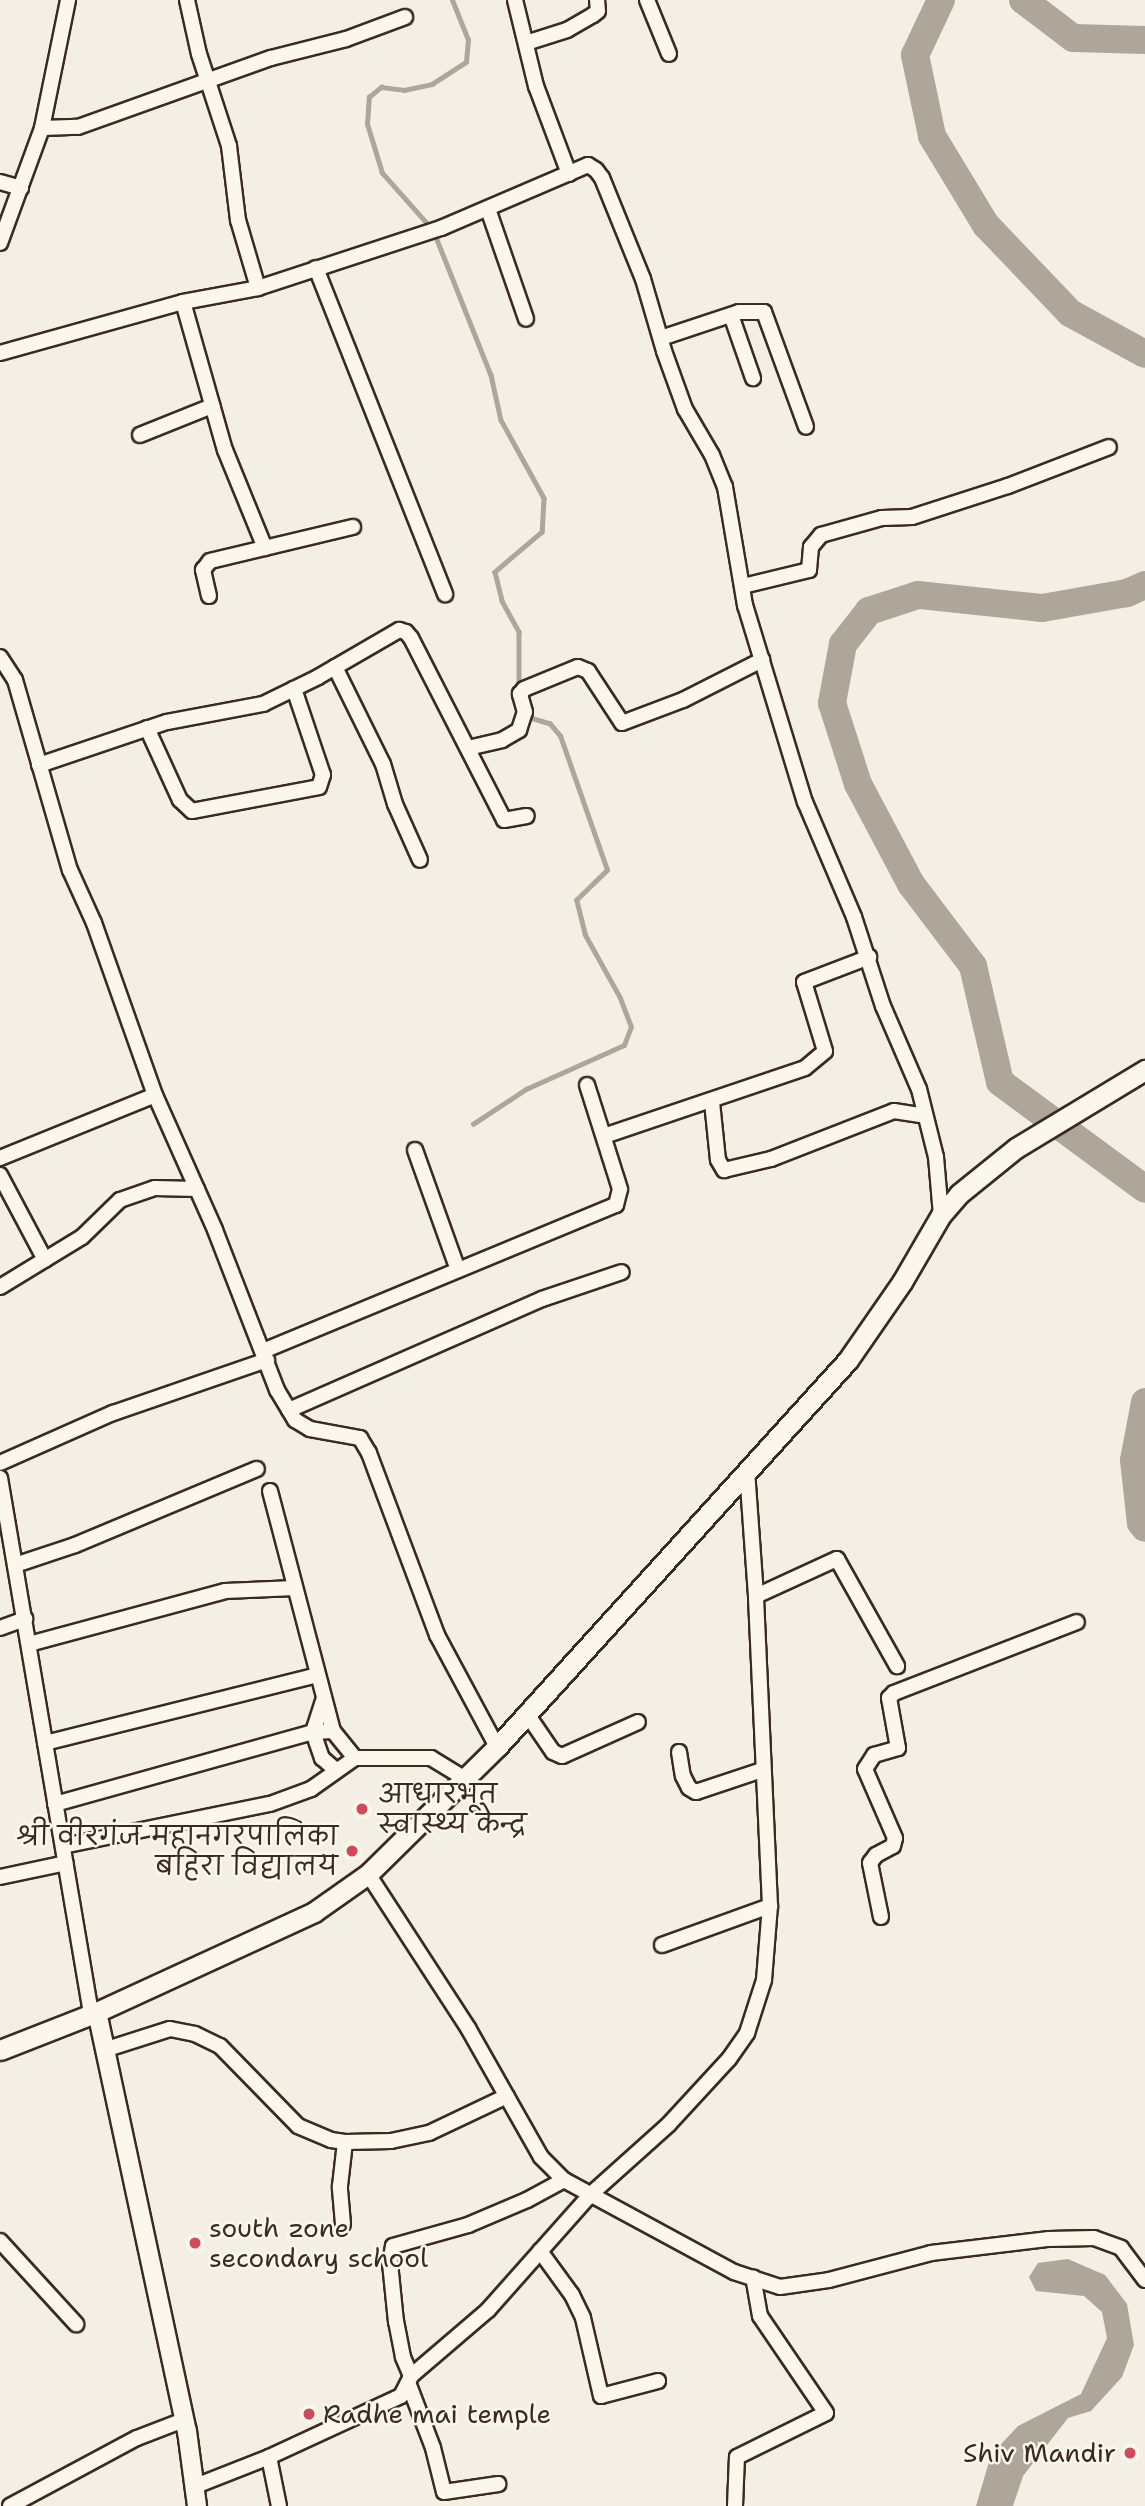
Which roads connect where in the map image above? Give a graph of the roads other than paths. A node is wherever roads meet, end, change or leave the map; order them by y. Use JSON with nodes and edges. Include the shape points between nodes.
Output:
{"nodes":[{"id":1,"x":68,"y":0,"type":"edge"},
{"id":2,"x":187,"y":0,"type":"edge"},
{"id":3,"x":515,"y":0,"type":"edge"},
{"id":4,"x":597,"y":0,"type":"edge"},
{"id":5,"x":647,"y":0,"type":"edge"},
{"id":6,"x":405,"y":17,"type":"dead end"},
{"id":7,"x":526,"y":43,"type":"junction"},
{"id":8,"x":669,"y":54,"type":"dead end"},
{"id":9,"x":209,"y":80,"type":"junction"},
{"id":10,"x":42,"y":128,"type":"junction"},
{"id":11,"x":569,"y":174,"type":"junction"},
{"id":12,"x":0,"y":182,"type":"edge"},
{"id":13,"x":20,"y":188,"type":"junction"},
{"id":14,"x":488,"y":209,"type":"junction"},
{"id":15,"x":0,"y":243,"type":"edge"},
{"id":16,"x":316,"y":268,"type":"junction"},
{"id":17,"x":258,"y":288,"type":"junction"},
{"id":18,"x":183,"y":302,"type":"junction"},
{"id":19,"x":731,"y":315,"type":"junction"},
{"id":20,"x":526,"y":318,"type":"dead end"},
{"id":21,"x":661,"y":338,"type":"junction"},
{"id":22,"x":0,"y":353,"type":"edge"},
{"id":23,"x":753,"y":378,"type":"dead end"},
{"id":24,"x":212,"y":406,"type":"junction"},
{"id":25,"x":806,"y":427,"type":"dead end"},
{"id":26,"x":140,"y":435,"type":"dead end"},
{"id":27,"x":1109,"y":447,"type":"dead end"},
{"id":28,"x":352,"y":527,"type":"dead end"},
{"id":29,"x":265,"y":548,"type":"junction"},
{"id":30,"x":743,"y":586,"type":"junction"},
{"id":31,"x":445,"y":594,"type":"dead end"},
{"id":32,"x":209,"y":596,"type":"dead end"},
{"id":33,"x":0,"y":657,"type":"edge"},
{"id":34,"x":762,"y":660,"type":"junction"},
{"id":35,"x":335,"y":667,"type":"junction"},
{"id":36,"x":294,"y":689,"type":"junction"},
{"id":37,"x":147,"y":728,"type":"junction"},
{"id":38,"x":468,"y":748,"type":"junction"},
{"id":39,"x":39,"y":765,"type":"junction"},
{"id":40,"x":527,"y":816,"type":"dead end"},
{"id":41,"x":420,"y":860,"type":"dead end"},
{"id":42,"x":869,"y":957,"type":"junction"},
{"id":43,"x":1145,"y":1070,"type":"edge"},
{"id":44,"x":587,"y":1085,"type":"dead end"},
{"id":45,"x":156,"y":1096,"type":"junction"},
{"id":46,"x":712,"y":1102,"type":"junction"},
{"id":47,"x":924,"y":1116,"type":"junction"},
{"id":48,"x":604,"y":1136,"type":"junction"},
{"id":49,"x":415,"y":1150,"type":"dead end"},
{"id":50,"x":0,"y":1158,"type":"edge"},
{"id":51,"x":0,"y":1175,"type":"edge"},
{"id":52,"x":197,"y":1189,"type":"junction"},
{"id":53,"x":941,"y":1215,"type":"junction"},
{"id":54,"x":45,"y":1260,"type":"junction"},
{"id":55,"x":458,"y":1270,"type":"junction"},
{"id":56,"x":622,"y":1272,"type":"dead end"},
{"id":57,"x":0,"y":1287,"type":"edge"},
{"id":58,"x":265,"y":1355,"type":"junction"},
{"id":59,"x":289,"y":1410,"type":"junction"},
{"id":60,"x":0,"y":1463,"type":"edge"},
{"id":61,"x":257,"y":1469,"type":"dead end"},
{"id":62,"x":747,"y":1470,"type":"junction"},
{"id":63,"x":0,"y":1478,"type":"edge"},
{"id":64,"x":270,"y":1491,"type":"dead end"},
{"id":65,"x":15,"y":1565,"type":"junction"},
{"id":66,"x":295,"y":1588,"type":"junction"},
{"id":67,"x":756,"y":1596,"type":"junction"},
{"id":68,"x":25,"y":1619,"type":"junction"},
{"id":69,"x":1077,"y":1622,"type":"dead end"},
{"id":70,"x":0,"y":1628,"type":"edge"},
{"id":71,"x":29,"y":1644,"type":"junction"},
{"id":72,"x":897,"y":1666,"type":"dead end"},
{"id":73,"x":318,"y":1675,"type":"junction"},
{"id":74,"x":324,"y":1698,"type":"junction"},
{"id":75,"x":527,"y":1714,"type":"junction"},
{"id":76,"x":638,"y":1722,"type":"dead end"},
{"id":77,"x":333,"y":1731,"type":"junction"},
{"id":78,"x":313,"y":1732,"type":"junction"},
{"id":79,"x":45,"y":1744,"type":"junction"},
{"id":80,"x":497,"y":1747,"type":"junction"},
{"id":81,"x":679,"y":1752,"type":"dead end"},
{"id":82,"x":355,"y":1758,"type":"junction"},
{"id":83,"x":336,"y":1770,"type":"junction"},
{"id":84,"x":762,"y":1770,"type":"junction"},
{"id":85,"x":467,"y":1780,"type":"junction"},
{"id":86,"x":55,"y":1804,"type":"junction"},
{"id":87,"x":63,"y":1846,"type":"junction"},
{"id":88,"x":66,"y":1863,"type":"junction"},
{"id":89,"x":369,"y":1874,"type":"junction"},
{"id":90,"x":0,"y":1877,"type":"edge"},
{"id":91,"x":770,"y":1906,"type":"junction"},
{"id":92,"x":881,"y":1917,"type":"dead end"},
{"id":93,"x":662,"y":1945,"type":"dead end"},
{"id":94,"x":94,"y":2012,"type":"junction"},
{"id":95,"x":0,"y":2050,"type":"edge"},
{"id":96,"x":104,"y":2050,"type":"junction"},
{"id":97,"x":506,"y":2096,"type":"junction"},
{"id":98,"x":345,"y":2143,"type":"junction"},
{"id":99,"x":564,"y":2180,"type":"junction"},
{"id":100,"x":590,"y":2195,"type":"junction"},
{"id":101,"x":343,"y":2224,"type":"dead end"},
{"id":102,"x":0,"y":2241,"type":"edge"},
{"id":103,"x":540,"y":2251,"type":"junction"},
{"id":104,"x":753,"y":2278,"type":"junction"},
{"id":105,"x":1145,"y":2280,"type":"edge"},
{"id":106,"x":76,"y":2324,"type":"dead end"},
{"id":107,"x":410,"y":2380,"type":"junction"},
{"id":108,"x":659,"y":2381,"type":"dead end"},
{"id":109,"x":184,"y":2420,"type":"junction"},
{"id":110,"x":269,"y":2457,"type":"junction"},
{"id":111,"x":498,"y":2484,"type":"dead end"},
{"id":112,"x":193,"y":2487,"type":"junction"},
{"id":113,"x":10,"y":2506,"type":"edge"},
{"id":114,"x":197,"y":2506,"type":"edge"},
{"id":115,"x":279,"y":2506,"type":"edge"},
{"id":116,"x":736,"y":2506,"type":"edge"}],
"edges":[{"from":1,"to":10,"type":"street"},
{"from":2,"to":9,"type":"street"},
{"from":3,"to":7,"type":"street"},
{"from":4,"to":7,"type":"street","via":[[598,11],[593,15],[568,30]]},
{"from":5,"to":8,"type":"street"},
{"from":6,"to":9,"type":"street"},
{"from":7,"to":11,"type":"street","via":[[536,86]]},
{"from":9,"to":10,"type":"street","via":[[78,127]]},
{"from":9,"to":17,"type":"street","via":[[229,146],[238,220]]},
{"from":10,"to":13,"type":"street"},
{"from":11,"to":14,"type":"street"},
{"from":11,"to":21,"type":"street","via":[[588,165],[602,178],[643,279]]},
{"from":12,"to":13,"type":"street"},
{"from":13,"to":15,"type":"street"},
{"from":14,"to":16,"type":"street"},
{"from":14,"to":20,"type":"street"},
{"from":16,"to":17,"type":"street"},
{"from":16,"to":31,"type":"street"},
{"from":17,"to":18,"type":"street"},
{"from":18,"to":22,"type":"street"},
{"from":18,"to":24,"type":"street"},
{"from":19,"to":21,"type":"street"},
{"from":19,"to":23,"type":"street"},
{"from":19,"to":25,"type":"street","via":[[758,310],[768,316]]},
{"from":21,"to":30,"type":"street","via":[[685,409],[725,488]]},
{"from":24,"to":26,"type":"street"},
{"from":24,"to":29,"type":"street"},
{"from":27,"to":30,"type":"street","via":[[912,517],[882,518],[821,535],[811,547],[809,570]]},
{"from":28,"to":29,"type":"street"},
{"from":29,"to":32,"type":"street","via":[[206,564],[203,570]]},
{"from":30,"to":34,"type":"street"},
{"from":33,"to":39,"type":"street","via":[[15,680]]},
{"from":34,"to":38,"type":"street","via":[[683,700],[622,723],[588,671],[578,667],[524,688],[519,730],[502,740]]},
{"from":34,"to":42,"type":"street","via":[[806,802]]},
{"from":35,"to":36,"type":"street"},
{"from":35,"to":38,"type":"street","via":[[398,630],[406,632]]},
{"from":35,"to":41,"type":"street","via":[[383,764]]},
{"from":36,"to":37,"type":"street","via":[[263,704]]},
{"from":36,"to":37,"type":"street","via":[[323,775],[319,787],[192,811],[180,800]]},
{"from":37,"to":39,"type":"street"},
{"from":38,"to":40,"type":"street","via":[[505,820]]},
{"from":39,"to":45,"type":"street","via":[[70,870],[94,923]]},
{"from":42,"to":46,"type":"street","via":[[804,982],[825,1051],[791,1075]]},
{"from":42,"to":47,"type":"street","via":[[883,1006],[919,1089]]},
{"from":43,"to":53,"type":"main road","via":[[1016,1148],[959,1194]]},
{"from":44,"to":48,"type":"street"},
{"from":45,"to":50,"type":"street"},
{"from":45,"to":52,"type":"street"},
{"from":46,"to":47,"type":"street","via":[[718,1160],[724,1170],[771,1159],[894,1111]]},
{"from":46,"to":48,"type":"street"},
{"from":47,"to":53,"type":"street","via":[[936,1157]]},
{"from":48,"to":55,"type":"street","via":[[620,1189],[616,1205]]},
{"from":49,"to":55,"type":"street"},
{"from":51,"to":54,"type":"street"},
{"from":52,"to":54,"type":"street","via":[[155,1188],[121,1200],[82,1237]]},
{"from":52,"to":58,"type":"street"},
{"from":53,"to":62,"type":"main road","via":[[848,1360]]},
{"from":54,"to":57,"type":"street"},
{"from":55,"to":58,"type":"street"},
{"from":56,"to":59,"type":"street","via":[[542,1298]]},
{"from":58,"to":59,"type":"street"},
{"from":58,"to":60,"type":"street","via":[[113,1413]]},
{"from":59,"to":80,"type":"street","via":[[310,1429],[360,1438],[365,1446],[437,1635]]},
{"from":61,"to":65,"type":"street","via":[[75,1545]]},
{"from":62,"to":67,"type":"street"},
{"from":62,"to":75,"type":"main road"},
{"from":63,"to":65,"type":"street"},
{"from":64,"to":66,"type":"street"},
{"from":65,"to":68,"type":"street"},
{"from":66,"to":71,"type":"street","via":[[225,1591]]},
{"from":66,"to":73,"type":"street"},
{"from":67,"to":72,"type":"street","via":[[837,1559]]},
{"from":67,"to":84,"type":"street"},
{"from":68,"to":70,"type":"street"},
{"from":68,"to":71,"type":"street"},
{"from":69,"to":92,"type":"street","via":[[889,1698],[898,1748],[874,1755],[865,1769],[895,1838],[893,1846],[870,1864]]},
{"from":71,"to":79,"type":"street"},
{"from":73,"to":74,"type":"street"},
{"from":73,"to":79,"type":"street"},
{"from":74,"to":77,"type":"street"},
{"from":74,"to":78,"type":"street"},
{"from":75,"to":76,"type":"street","via":[[553,1752],[562,1756]]},
{"from":75,"to":80,"type":"main road"},
{"from":77,"to":78,"type":"street"},
{"from":77,"to":82,"type":"street"},
{"from":78,"to":83,"type":"street","via":[[322,1758]]},
{"from":78,"to":86,"type":"street"},
{"from":79,"to":86,"type":"street"},
{"from":80,"to":85,"type":"main road"},
{"from":81,"to":84,"type":"street","via":[[683,1776],[696,1792]]},
{"from":82,"to":83,"type":"street"},
{"from":82,"to":85,"type":"street","via":[[431,1758]]},
{"from":83,"to":87,"type":"street","via":[[312,1789],[270,1804]]},
{"from":84,"to":91,"type":"street"},
{"from":85,"to":89,"type":"main road"},
{"from":86,"to":87,"type":"street"},
{"from":87,"to":88,"type":"street"},
{"from":88,"to":90,"type":"street"},
{"from":88,"to":94,"type":"street"},
{"from":89,"to":94,"type":"main road","via":[[314,1912]]},
{"from":89,"to":97,"type":"street"},
{"from":91,"to":93,"type":"street"},
{"from":91,"to":100,"type":"street","via":[[764,1980],[747,2033],[669,2124]]},
{"from":94,"to":95,"type":"main road"},
{"from":94,"to":96,"type":"street"},
{"from":96,"to":98,"type":"street","via":[[170,2029],[195,2034],[220,2046],[298,2126]]},
{"from":96,"to":109,"type":"street"},
{"from":97,"to":98,"type":"street","via":[[429,2133]]},
{"from":97,"to":99,"type":"street","via":[[541,2157]]},
{"from":98,"to":101,"type":"street","via":[[340,2186]]},
{"from":99,"to":100,"type":"street"},
{"from":99,"to":107,"type":"street","via":[[468,2225],[393,2246],[390,2263],[396,2322]]},
{"from":100,"to":103,"type":"street"},
{"from":100,"to":104,"type":"street"},
{"from":102,"to":106,"type":"street"},
{"from":103,"to":107,"type":"street","via":[[488,2310]]},
{"from":103,"to":108,"type":"street","via":[[583,2318],[601,2396]]},
{"from":104,"to":105,"type":"street","via":[[780,2287],[830,2280],[931,2253],[1094,2238],[1121,2248]]},
{"from":104,"to":116,"type":"street","via":[[760,2316],[826,2413],[737,2457]]},
{"from":107,"to":110,"type":"street","via":[[401,2396]]},
{"from":107,"to":111,"type":"street","via":[[444,2492]]},
{"from":109,"to":112,"type":"street"},
{"from":109,"to":113,"type":"street","via":[[137,2438]]},
{"from":110,"to":112,"type":"street"},
{"from":110,"to":115,"type":"street"},
{"from":112,"to":114,"type":"street"}]}
